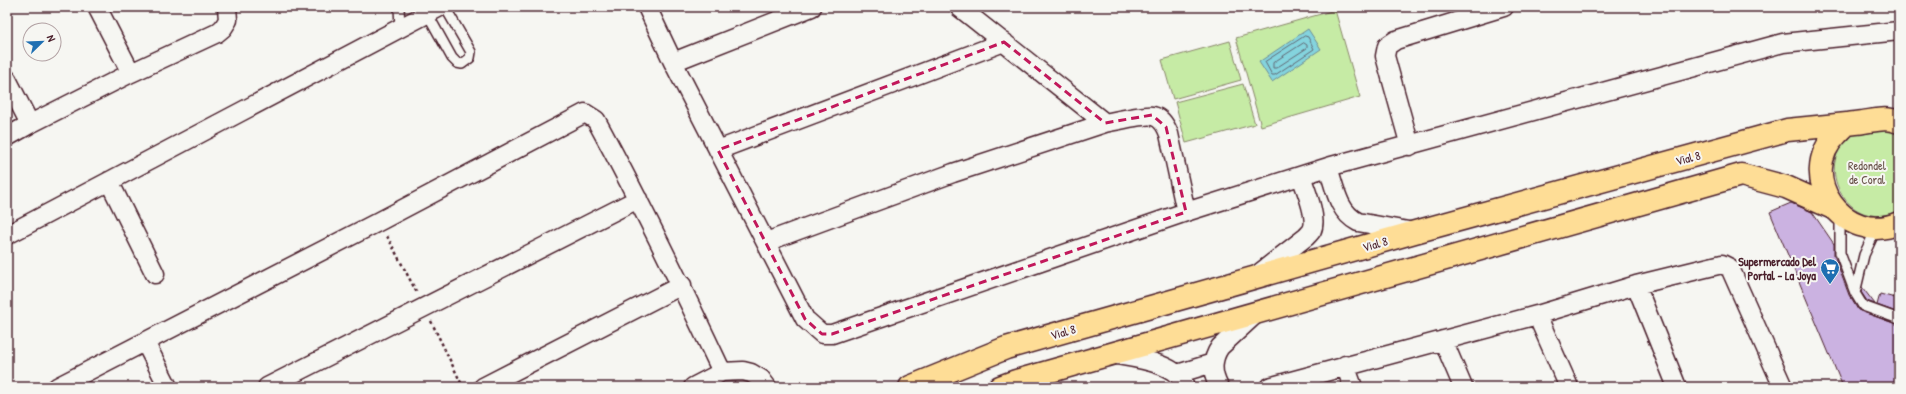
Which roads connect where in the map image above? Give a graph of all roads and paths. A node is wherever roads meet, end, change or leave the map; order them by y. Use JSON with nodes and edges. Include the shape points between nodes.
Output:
{"nodes":[{"id":1,"x":98,"y":7,"type":"edge"},
{"id":2,"x":227,"y":7,"type":"edge"},
{"id":3,"x":398,"y":7,"type":"edge"},
{"id":4,"x":445,"y":7,"type":"edge"},
{"id":5,"x":647,"y":7,"type":"edge"},
{"id":6,"x":812,"y":7,"type":"edge"},
{"id":7,"x":959,"y":7,"type":"edge"},
{"id":8,"x":1504,"y":7,"type":"edge"},
{"id":9,"x":434,"y":10,"type":"edge"},
{"id":10,"x":400,"y":28,"type":"junction"},
{"id":11,"x":1899,"y":31,"type":"edge"},
{"id":12,"x":1004,"y":42,"type":"junction"},
{"id":13,"x":673,"y":62,"type":"junction"},
{"id":14,"x":131,"y":73,"type":"junction"},
{"id":15,"x":7,"y":79,"type":"edge"},
{"id":16,"x":1896,"y":119,"type":"edge"},
{"id":17,"x":1105,"y":122,"type":"junction"},
{"id":18,"x":30,"y":124,"type":"junction"},
{"id":19,"x":1847,"y":124,"type":"junction"},
{"id":20,"x":7,"y":137,"type":"edge"},
{"id":21,"x":1410,"y":146,"type":"junction"},
{"id":22,"x":718,"y":150,"type":"junction"},
{"id":23,"x":1328,"y":167,"type":"junction"},
{"id":24,"x":1301,"y":176,"type":"junction"},
{"id":25,"x":109,"y":181,"type":"junction"},
{"id":26,"x":638,"y":199,"type":"junction"},
{"id":27,"x":1342,"y":207,"type":"junction"},
{"id":28,"x":1837,"y":211,"type":"junction"},
{"id":29,"x":1186,"y":212,"type":"junction"},
{"id":30,"x":1313,"y":217,"type":"junction"},
{"id":31,"x":1891,"y":228,"type":"edge"},
{"id":32,"x":1415,"y":232,"type":"junction"},
{"id":33,"x":7,"y":235,"type":"edge"},
{"id":34,"x":766,"y":242,"type":"junction"},
{"id":35,"x":155,"y":274,"type":"dead end"},
{"id":36,"x":1253,"y":278,"type":"junction"},
{"id":37,"x":682,"y":285,"type":"junction"},
{"id":38,"x":1636,"y":285,"type":"junction"},
{"id":39,"x":1855,"y":293,"type":"junction"},
{"id":40,"x":1260,"y":310,"type":"junction"},
{"id":41,"x":1536,"y":315,"type":"junction"},
{"id":42,"x":1899,"y":320,"type":"edge"},
{"id":43,"x":1443,"y":340,"type":"junction"},
{"id":44,"x":145,"y":342,"type":"junction"},
{"id":45,"x":1110,"y":354,"type":"junction"},
{"id":46,"x":1213,"y":363,"type":"junction"},
{"id":47,"x":1344,"y":365,"type":"junction"},
{"id":48,"x":722,"y":372,"type":"junction"},
{"id":49,"x":1181,"y":381,"type":"edge"},
{"id":50,"x":57,"y":387,"type":"edge"},
{"id":51,"x":168,"y":387,"type":"edge"},
{"id":52,"x":267,"y":387,"type":"edge"},
{"id":53,"x":483,"y":387,"type":"edge"},
{"id":54,"x":693,"y":387,"type":"edge"},
{"id":55,"x":767,"y":387,"type":"edge"},
{"id":56,"x":910,"y":387,"type":"edge"},
{"id":57,"x":1000,"y":387,"type":"edge"},
{"id":58,"x":1219,"y":387,"type":"edge"},
{"id":59,"x":1269,"y":387,"type":"edge"},
{"id":60,"x":1353,"y":387,"type":"edge"},
{"id":61,"x":1463,"y":387,"type":"edge"},
{"id":62,"x":1568,"y":387,"type":"edge"},
{"id":63,"x":1677,"y":387,"type":"edge"},
{"id":64,"x":1783,"y":387,"type":"edge"}],
"edges":[{"from":1,"to":14,"type":"street"},
{"from":2,"to":14,"type":"street","via":[[228,20],[217,33]]},
{"from":3,"to":10,"type":"lane"},
{"from":4,"to":9,"type":"lane","via":[[470,52],[470,58],[462,64],[452,58]]},
{"from":5,"to":13,"type":"street"},
{"from":6,"to":13,"type":"street"},
{"from":7,"to":12,"type":"street"},
{"from":8,"to":21,"type":"street","via":[[1396,40],[1387,46],[1385,56]]},
{"from":9,"to":10,"type":"street"},
{"from":10,"to":25,"type":"street"},
{"from":11,"to":21,"type":"street","via":[[1783,43]]},
{"from":12,"to":17,"type":"street"},
{"from":12,"to":22,"type":"street"},
{"from":13,"to":22,"type":"street"},
{"from":14,"to":18,"type":"street"},
{"from":15,"to":18,"type":"street"},
{"from":16,"to":19,"type":"main road"},
{"from":17,"to":29,"type":"street","via":[[1152,116],[1160,119],[1170,134]]},
{"from":17,"to":34,"type":"street","via":[[953,173]]},
{"from":18,"to":20,"type":"street"},
{"from":19,"to":28,"type":"main road","via":[[1830,141],[1821,163],[1822,186]]},
{"from":19,"to":32,"type":"main road","name":"Vial 8","via":[[1787,130]]},
{"from":21,"to":23,"type":"street"},
{"from":22,"to":34,"type":"street"},
{"from":23,"to":24,"type":"street"},
{"from":23,"to":27,"type":"street"},
{"from":24,"to":29,"type":"street"},
{"from":24,"to":30,"type":"street"},
{"from":25,"to":33,"type":"street"},
{"from":25,"to":35,"type":"street"},
{"from":26,"to":37,"type":"street"},
{"from":26,"to":44,"type":"street","via":[[596,120],[585,113]]},
{"from":26,"to":52,"type":"street"},
{"from":27,"to":30,"type":"street"},
{"from":27,"to":32,"type":"street","via":[[1350,218],[1358,222]]},
{"from":28,"to":31,"type":"main road","via":[[1847,220],[1861,226]]},
{"from":28,"to":39,"type":"lane","via":[[1840,253]]},
{"from":28,"to":40,"type":"main road","via":[[1786,187],[1741,175]]},
{"from":29,"to":34,"type":"street","via":[[832,334],[822,334],[805,319]]},
{"from":30,"to":36,"type":"street","via":[[1312,230],[1306,237]]},
{"from":31,"to":39,"type":"lane","via":[[1864,255]]},
{"from":32,"to":36,"type":"main road","name":"Vial 8"},
{"from":36,"to":56,"type":"main road","name":"Vial 8","via":[[1006,348]]},
{"from":37,"to":48,"type":"street"},
{"from":37,"to":53,"type":"street"},
{"from":38,"to":41,"type":"street"},
{"from":38,"to":63,"type":"street"},
{"from":38,"to":64,"type":"street","via":[[1722,264],[1730,268]]},
{"from":39,"to":42,"type":"lane","via":[[1863,306]]},
{"from":40,"to":45,"type":"main road"},
{"from":40,"to":46,"type":"street","via":[[1220,347]]},
{"from":41,"to":43,"type":"street"},
{"from":41,"to":62,"type":"street"},
{"from":43,"to":47,"type":"street"},
{"from":43,"to":61,"type":"street"},
{"from":44,"to":50,"type":"street"},
{"from":44,"to":51,"type":"street"},
{"from":45,"to":49,"type":"street","via":[[1157,364]]},
{"from":45,"to":57,"type":"main road"},
{"from":46,"to":49,"type":"street"},
{"from":46,"to":58,"type":"street"},
{"from":47,"to":59,"type":"street"},
{"from":47,"to":60,"type":"street"},
{"from":48,"to":54,"type":"street"},
{"from":48,"to":55,"type":"street","via":[[751,373]]}]}
